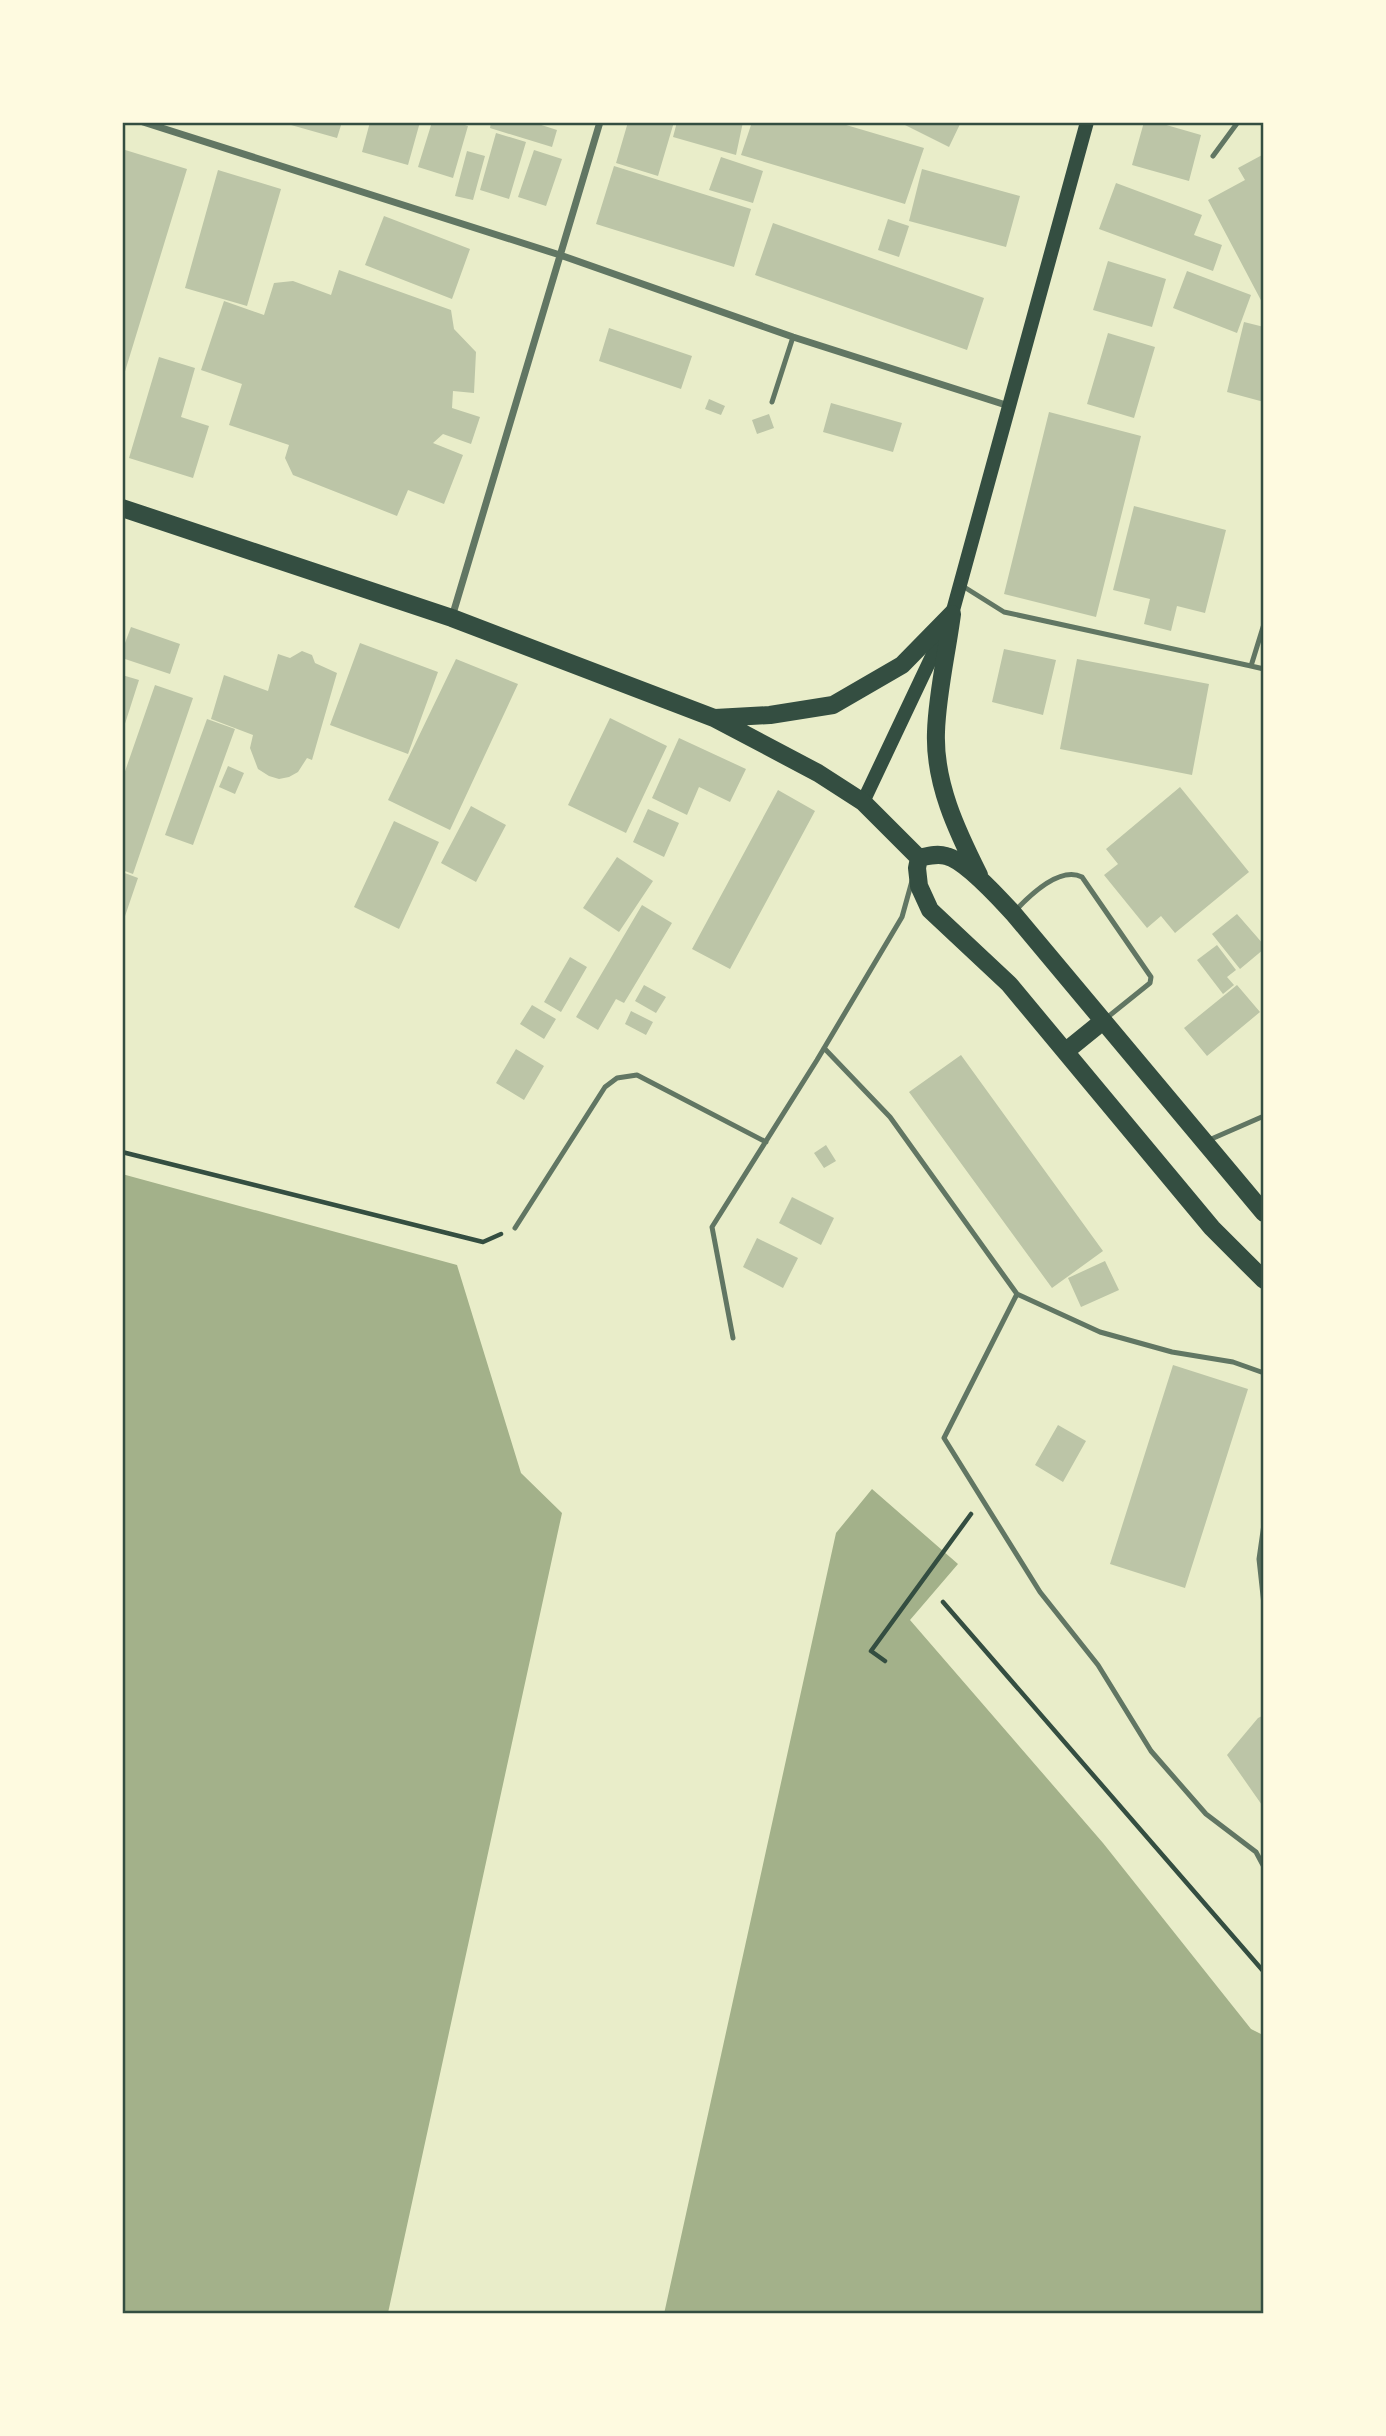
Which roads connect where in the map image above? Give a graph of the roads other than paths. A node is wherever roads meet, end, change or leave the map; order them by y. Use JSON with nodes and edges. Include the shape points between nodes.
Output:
{"nodes":[{"id":1,"x":143,"y":122,"type":"edge"},
{"id":2,"x":600,"y":122,"type":"edge"},
{"id":3,"x":1087,"y":122,"type":"edge"},
{"id":4,"x":1238,"y":122,"type":"edge"},
{"id":5,"x":1213,"y":156,"type":"dead end"},
{"id":6,"x":561,"y":255,"type":"junction"},
{"id":7,"x":793,"y":337,"type":"junction"},
{"id":8,"x":772,"y":402,"type":"dead end"},
{"id":9,"x":1010,"y":406,"type":"junction"},
{"id":10,"x":122,"y":508,"type":"edge"},
{"id":11,"x":961,"y":585,"type":"junction"},
{"id":12,"x":952,"y":614,"type":"junction"},
{"id":13,"x":452,"y":618,"type":"junction"},
{"id":14,"x":1264,"y":624,"type":"edge"},
{"id":15,"x":1251,"y":666,"type":"junction"},
{"id":16,"x":1264,"y":669,"type":"edge"},
{"id":17,"x":714,"y":718,"type":"junction"},
{"id":18,"x":863,"y":802,"type":"junction"},
{"id":19,"x":919,"y":858,"type":"junction"},
{"id":20,"x":984,"y":884,"type":"junction"},
{"id":21,"x":1013,"y":913,"type":"junction"},
{"id":22,"x":1102,"y":1021,"type":"junction"},
{"id":23,"x":824,"y":1048,"type":"junction"},
{"id":24,"x":1066,"y":1051,"type":"junction"},
{"id":25,"x":1264,"y":1116,"type":"edge"},
{"id":26,"x":766,"y":1142,"type":"junction"},
{"id":27,"x":1203,"y":1142,"type":"junction"},
{"id":28,"x":1264,"y":1213,"type":"edge"},
{"id":29,"x":514,"y":1228,"type":"road end"},
{"id":30,"x":1264,"y":1280,"type":"edge"},
{"id":31,"x":1017,"y":1294,"type":"junction"},
{"id":32,"x":733,"y":1338,"type":"dead end"},
{"id":33,"x":1264,"y":1373,"type":"edge"},
{"id":34,"x":1264,"y":1524,"type":"edge"},
{"id":35,"x":1264,"y":1605,"type":"edge"},
{"id":36,"x":1264,"y":1867,"type":"edge"}],
"edges":[{"from":1,"to":6,"type":"street"},
{"from":2,"to":6,"type":"street"},
{"from":3,"to":9,"type":"main road"},
{"from":4,"to":5,"type":"lane"},
{"from":6,"to":7,"type":"street"},
{"from":6,"to":13,"type":"street"},
{"from":7,"to":8,"type":"lane"},
{"from":7,"to":9,"type":"street"},
{"from":9,"to":11,"type":"main road"},
{"from":10,"to":13,"type":"main road"},
{"from":11,"to":12,"type":"main road"},
{"from":11,"to":15,"type":"lane","via":[[1004,612]]},
{"from":12,"to":17,"type":"main road","via":[[902,665],[833,705]]},
{"from":12,"to":18,"type":"main road"},
{"from":12,"to":20,"type":"main road","via":[[936,733],[939,770],[956,829]]},
{"from":13,"to":17,"type":"main road"},
{"from":14,"to":15,"type":"lane"},
{"from":15,"to":16,"type":"lane"},
{"from":17,"to":18,"type":"main road"},
{"from":18,"to":19,"type":"main road"},
{"from":19,"to":20,"type":"main road","via":[[950,857]]},
{"from":19,"to":23,"type":"lane","via":[[902,916]]},
{"from":19,"to":24,"type":"main road","via":[[919,886],[930,910],[1009,984]]},
{"from":20,"to":21,"type":"main road"},
{"from":21,"to":22,"type":"main road"},
{"from":21,"to":22,"type":"lane","via":[[1032,894],[1066,874],[1082,877],[1151,977],[1150,984]]},
{"from":22,"to":24,"type":"main road"},
{"from":22,"to":27,"type":"main road"},
{"from":23,"to":26,"type":"lane"},
{"from":23,"to":31,"type":"lane","via":[[890,1117]]},
{"from":24,"to":30,"type":"main road","via":[[1212,1228]]},
{"from":25,"to":27,"type":"lane"},
{"from":26,"to":29,"type":"lane","via":[[637,1075],[617,1078],[605,1087]]},
{"from":26,"to":32,"type":"lane","via":[[712,1227]]},
{"from":27,"to":28,"type":"main road"},
{"from":31,"to":33,"type":"lane","via":[[1100,1332]]},
{"from":31,"to":36,"type":"lane","via":[[944,1438],[1041,1592],[1098,1665],[1151,1751],[1206,1814],[1256,1852]]},
{"from":34,"to":35,"type":"lane","via":[[1259,1559]]}]}
